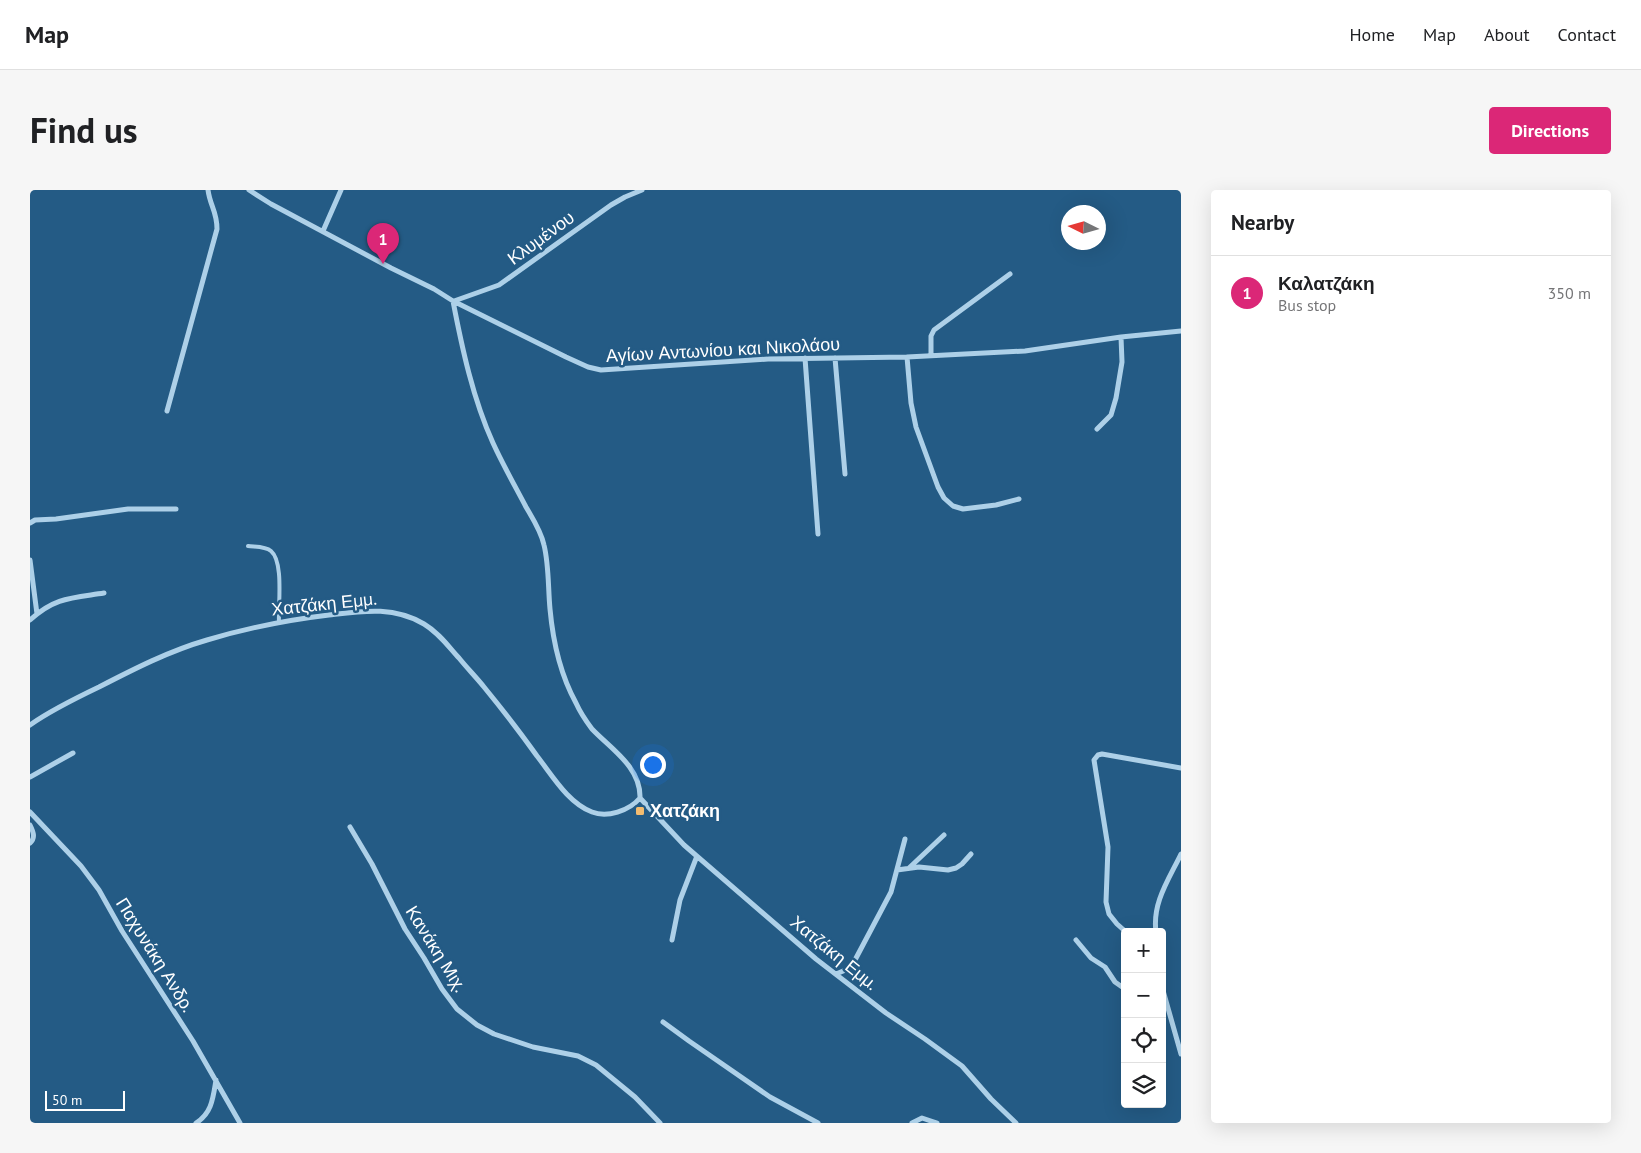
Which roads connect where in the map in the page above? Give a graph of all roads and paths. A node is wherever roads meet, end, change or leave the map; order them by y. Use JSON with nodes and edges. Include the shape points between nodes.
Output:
{"nodes":[{"id":1,"x":208,"y":190,"type":"edge"},
{"id":2,"x":249,"y":190,"type":"edge"},
{"id":3,"x":341,"y":190,"type":"edge"},
{"id":4,"x":642,"y":190,"type":"edge"},
{"id":5,"x":323,"y":231,"type":"junction"},
{"id":6,"x":1010,"y":274,"type":"dead end"},
{"id":7,"x":453,"y":301,"type":"junction"},
{"id":8,"x":1181,"y":331,"type":"edge"},
{"id":9,"x":1121,"y":338,"type":"junction"},
{"id":10,"x":931,"y":355,"type":"junction"},
{"id":11,"x":907,"y":357,"type":"junction"},
{"id":12,"x":805,"y":358,"type":"junction"},
{"id":13,"x":835,"y":358,"type":"junction"},
{"id":14,"x":167,"y":411,"type":"dead end"},
{"id":15,"x":1097,"y":429,"type":"dead end"},
{"id":16,"x":846,"y":474,"type":"dead end"},
{"id":17,"x":1019,"y":499,"type":"dead end"},
{"id":18,"x":176,"y":509,"type":"dead end"},
{"id":19,"x":30,"y":523,"type":"edge"},
{"id":20,"x":818,"y":534,"type":"dead end"},
{"id":21,"x":248,"y":546,"type":"dead end"},
{"id":22,"x":30,"y":560,"type":"edge"},
{"id":23,"x":104,"y":593,"type":"dead end"},
{"id":24,"x":37,"y":614,"type":"junction"},
{"id":25,"x":30,"y":620,"type":"edge"},
{"id":26,"x":279,"y":622,"type":"junction"},
{"id":27,"x":30,"y":725,"type":"edge"},
{"id":28,"x":73,"y":753,"type":"dead end"},
{"id":29,"x":1181,"y":768,"type":"edge"},
{"id":30,"x":30,"y":777,"type":"edge"},
{"id":31,"x":640,"y":798,"type":"junction"},
{"id":32,"x":30,"y":812,"type":"edge"},
{"id":33,"x":30,"y":825,"type":"edge"},
{"id":34,"x":350,"y":827,"type":"dead end"},
{"id":35,"x":944,"y":835,"type":"dead end"},
{"id":36,"x":905,"y":839,"type":"dead end"},
{"id":37,"x":30,"y":843,"type":"edge"},
{"id":38,"x":971,"y":854,"type":"dead end"},
{"id":39,"x":1181,"y":854,"type":"edge"},
{"id":40,"x":697,"y":856,"type":"junction"},
{"id":41,"x":909,"y":868,"type":"junction"},
{"id":42,"x":897,"y":870,"type":"junction"},
{"id":43,"x":1122,"y":928,"type":"edge"},
{"id":44,"x":1156,"y":928,"type":"edge"},
{"id":45,"x":672,"y":940,"type":"dead end"},
{"id":46,"x":1076,"y":940,"type":"dead end"},
{"id":47,"x":836,"y":974,"type":"junction"},
{"id":48,"x":1121,"y":987,"type":"edge"},
{"id":49,"x":1166,"y":1002,"type":"edge"},
{"id":50,"x":1166,"y":1014,"type":"edge"},
{"id":51,"x":1170,"y":1017,"type":"junction"},
{"id":52,"x":663,"y":1022,"type":"dead end"},
{"id":53,"x":1181,"y":1054,"type":"edge"},
{"id":54,"x":216,"y":1080,"type":"junction"},
{"id":55,"x":196,"y":1123,"type":"edge"},
{"id":56,"x":240,"y":1123,"type":"edge"},
{"id":57,"x":660,"y":1123,"type":"edge"},
{"id":58,"x":818,"y":1123,"type":"edge"},
{"id":59,"x":912,"y":1123,"type":"edge"},
{"id":60,"x":937,"y":1123,"type":"edge"},
{"id":61,"x":1016,"y":1123,"type":"edge"}],
"edges":[{"from":1,"to":14,"type":"street","via":[[217,229]]},
{"from":2,"to":5,"type":"street","name":"Αγίων Αντωνίου και Νικολάου"},
{"from":3,"to":5,"type":"street"},
{"from":4,"to":7,"type":"street","name":"Κλυμένου","via":[[611,205],[499,285]]},
{"from":5,"to":7,"type":"street","name":"Αγίων Αντωνίου και Νικολάου"},
{"from":6,"to":10,"type":"street","via":[[934,330]]},
{"from":7,"to":12,"type":"street","name":"Αγίων Αντωνίου και Νικολάου","via":[[566,357],[601,370]]},
{"from":7,"to":31,"type":"street","via":[[462,344],[488,430],[544,544],[556,647],[567,686],[592,728],[628,764],[639,782]]},
{"from":8,"to":9,"type":"street","name":"Αγίων Αντωνίου και Νικολάου"},
{"from":9,"to":10,"type":"street","name":"Αγίων Αντωνίου και Νικολάου","via":[[1025,351]]},
{"from":9,"to":15,"type":"street","via":[[1122,362],[1116,398],[1111,415]]},
{"from":10,"to":11,"type":"street","name":"Αγίων Αντωνίου και Νικολάου"},
{"from":11,"to":13,"type":"street","name":"Αγίων Αντωνίου και Νικολάου"},
{"from":11,"to":17,"type":"street","via":[[916,427],[944,498],[963,509],[996,506]]},
{"from":12,"to":13,"type":"street","name":"Αγίων Αντωνίου και Νικολάου"},
{"from":12,"to":20,"type":"street"},
{"from":13,"to":16,"type":"street"},
{"from":18,"to":19,"type":"street","via":[[137,508]]},
{"from":21,"to":26,"type":"lane","via":[[273,552],[279,584]]},
{"from":22,"to":24,"type":"street"},
{"from":23,"to":24,"type":"street","via":[[60,601]]},
{"from":24,"to":25,"type":"street"},
{"from":26,"to":27,"type":"street","name":"Χατζάκη Εμμ.","via":[[206,640],[164,656],[65,703]]},
{"from":26,"to":31,"type":"street","name":"Χατζάκη Εμμ.","via":[[370,610],[414,619],[435,631],[446,642],[575,802],[591,812],[605,814],[628,808]]},
{"from":28,"to":30,"type":"street"},
{"from":29,"to":43,"type":"street","via":[[1102,754],[1094,760],[1108,847],[1106,902],[1109,914]]},
{"from":31,"to":40,"type":"street","name":"Χατζάκη Εμμ."},
{"from":32,"to":54,"type":"street","name":"Παχυνάκη Ανδρ.","via":[[99,890]]},
{"from":33,"to":37,"type":"street","via":[[34,836]]},
{"from":34,"to":57,"type":"street","name":"Κανάκη Μιχ.","via":[[405,929],[458,1009],[494,1034],[533,1047],[578,1056],[596,1065]]},
{"from":35,"to":41,"type":"street"},
{"from":36,"to":42,"type":"street"},
{"from":38,"to":41,"type":"street","via":[[962,864],[948,870]]},
{"from":39,"to":44,"type":"street","via":[[1159,898]]},
{"from":40,"to":45,"type":"street","via":[[682,893]]},
{"from":40,"to":47,"type":"street","name":"Χατζάκη Εμμ."},
{"from":41,"to":42,"type":"street"},
{"from":42,"to":47,"type":"street","via":[[891,892],[859,952],[848,969]]},
{"from":46,"to":48,"type":"street"},
{"from":47,"to":61,"type":"street","name":"Χατζάκη Εμμ.","via":[[962,1066]]},
{"from":49,"to":51,"type":"street"},
{"from":50,"to":51,"type":"street"},
{"from":51,"to":53,"type":"street"},
{"from":52,"to":58,"type":"street","via":[[770,1097]]},
{"from":54,"to":55,"type":"street","via":[[211,1106],[205,1117]]},
{"from":54,"to":56,"type":"street","name":"Παχυνάκη Ανδρ."},
{"from":59,"to":60,"type":"street","via":[[922,1118]]}]}
